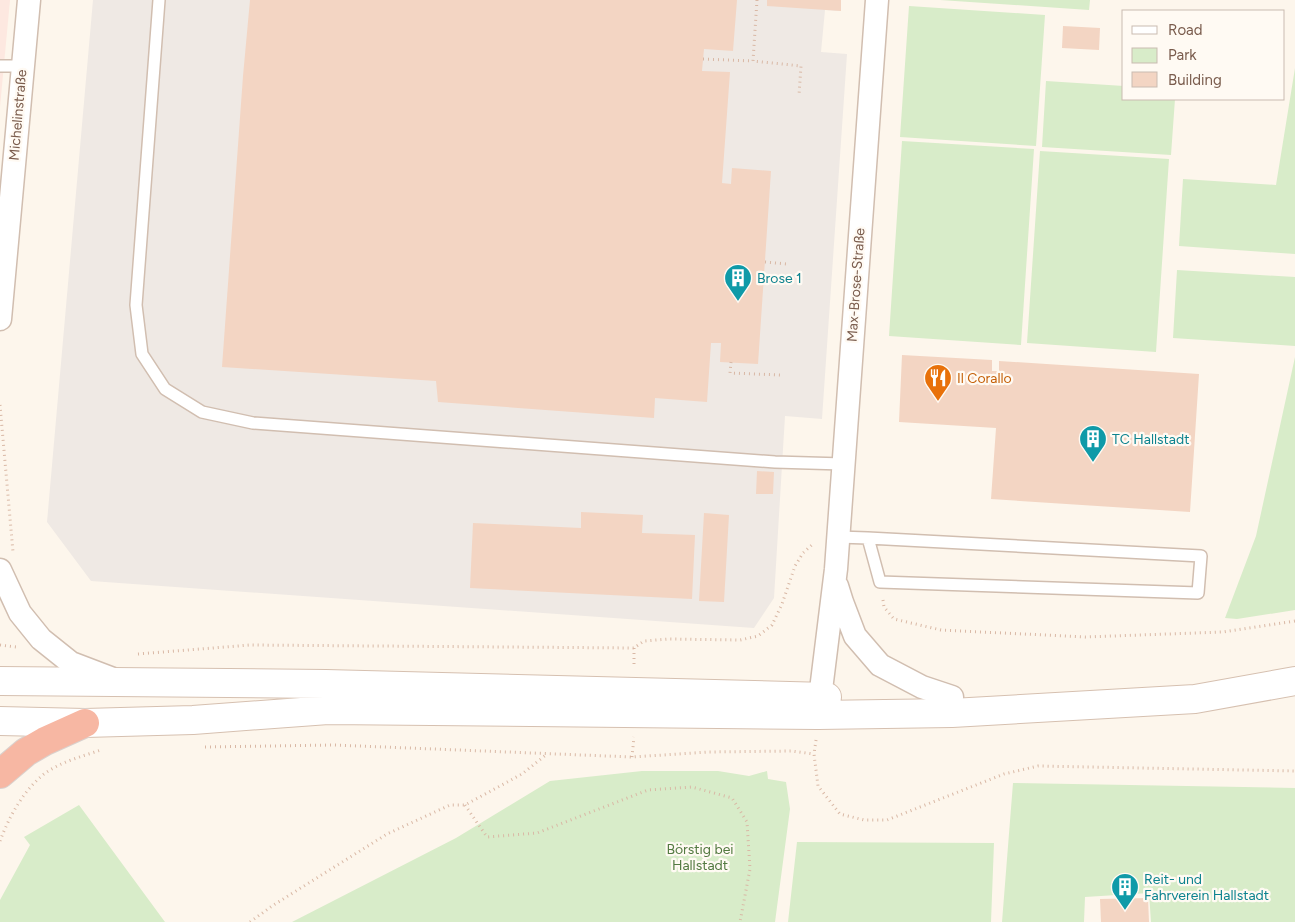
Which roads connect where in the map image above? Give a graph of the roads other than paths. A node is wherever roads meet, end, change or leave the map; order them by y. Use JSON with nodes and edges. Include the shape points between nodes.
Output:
{"nodes":[{"id":1,"x":29,"y":0,"type":"edge"},
{"id":2,"x":159,"y":0,"type":"edge"},
{"id":3,"x":878,"y":0,"type":"edge"},
{"id":4,"x":0,"y":66,"type":"edge"},
{"id":5,"x":23,"y":66,"type":"junction"},
{"id":6,"x":0,"y":319,"type":"edge"},
{"id":7,"x":843,"y":464,"type":"junction"},
{"id":8,"x":838,"y":537,"type":"junction"},
{"id":9,"x":868,"y":538,"type":"junction"},
{"id":10,"x":7,"y":562,"type":"edge"},
{"id":11,"x":836,"y":573,"type":"junction"},
{"id":12,"x":0,"y":680,"type":"edge"},
{"id":13,"x":121,"y":682,"type":"junction"},
{"id":14,"x":1291,"y":682,"type":"edge"},
{"id":15,"x":952,"y":697,"type":"junction"},
{"id":16,"x":819,"y":706,"type":"junction"},
{"id":17,"x":0,"y":721,"type":"edge"},
{"id":18,"x":85,"y":723,"type":"junction"},
{"id":19,"x":0,"y":774,"type":"edge"}],
"edges":[{"from":1,"to":5,"type":"street","name":"Michelinstraße"},
{"from":2,"to":7,"type":"lane","via":[[136,305],[142,354],[165,389],[202,412],[253,423],[775,462]]},
{"from":3,"to":7,"type":"street","name":"Max-Brose-Straße"},
{"from":4,"to":5,"type":"lane"},
{"from":5,"to":6,"type":"street","name":"Michelinstraße"},
{"from":7,"to":8,"type":"street","name":"Max-Brose-Straße"},
{"from":8,"to":9,"type":"lane"},
{"from":8,"to":11,"type":"street","name":"Max-Brose-Straße"},
{"from":9,"to":9,"type":"lane","via":[[1201,556],[1198,593],[880,582]]},
{"from":10,"to":13,"type":"street","via":[[20,613],[41,639],[71,663]]},
{"from":11,"to":15,"type":"street","via":[[842,602],[855,636],[880,665],[922,687]]},
{"from":11,"to":16,"type":"street","name":"Max-Brose-Straße"},
{"from":12,"to":13,"type":"main road"},
{"from":13,"to":16,"type":"main road","via":[[326,684]]},
{"from":14,"to":15,"type":"main road","via":[[1190,682]]},
{"from":14,"to":16,"type":"main road","via":[[1195,700],[961,713]]},
{"from":15,"to":16,"type":"main road"},
{"from":16,"to":18,"type":"main road","via":[[328,710],[193,720]]},
{"from":17,"to":18,"type":"main road"},
{"from":18,"to":19,"type":"highway","via":[[26,752]]}]}
